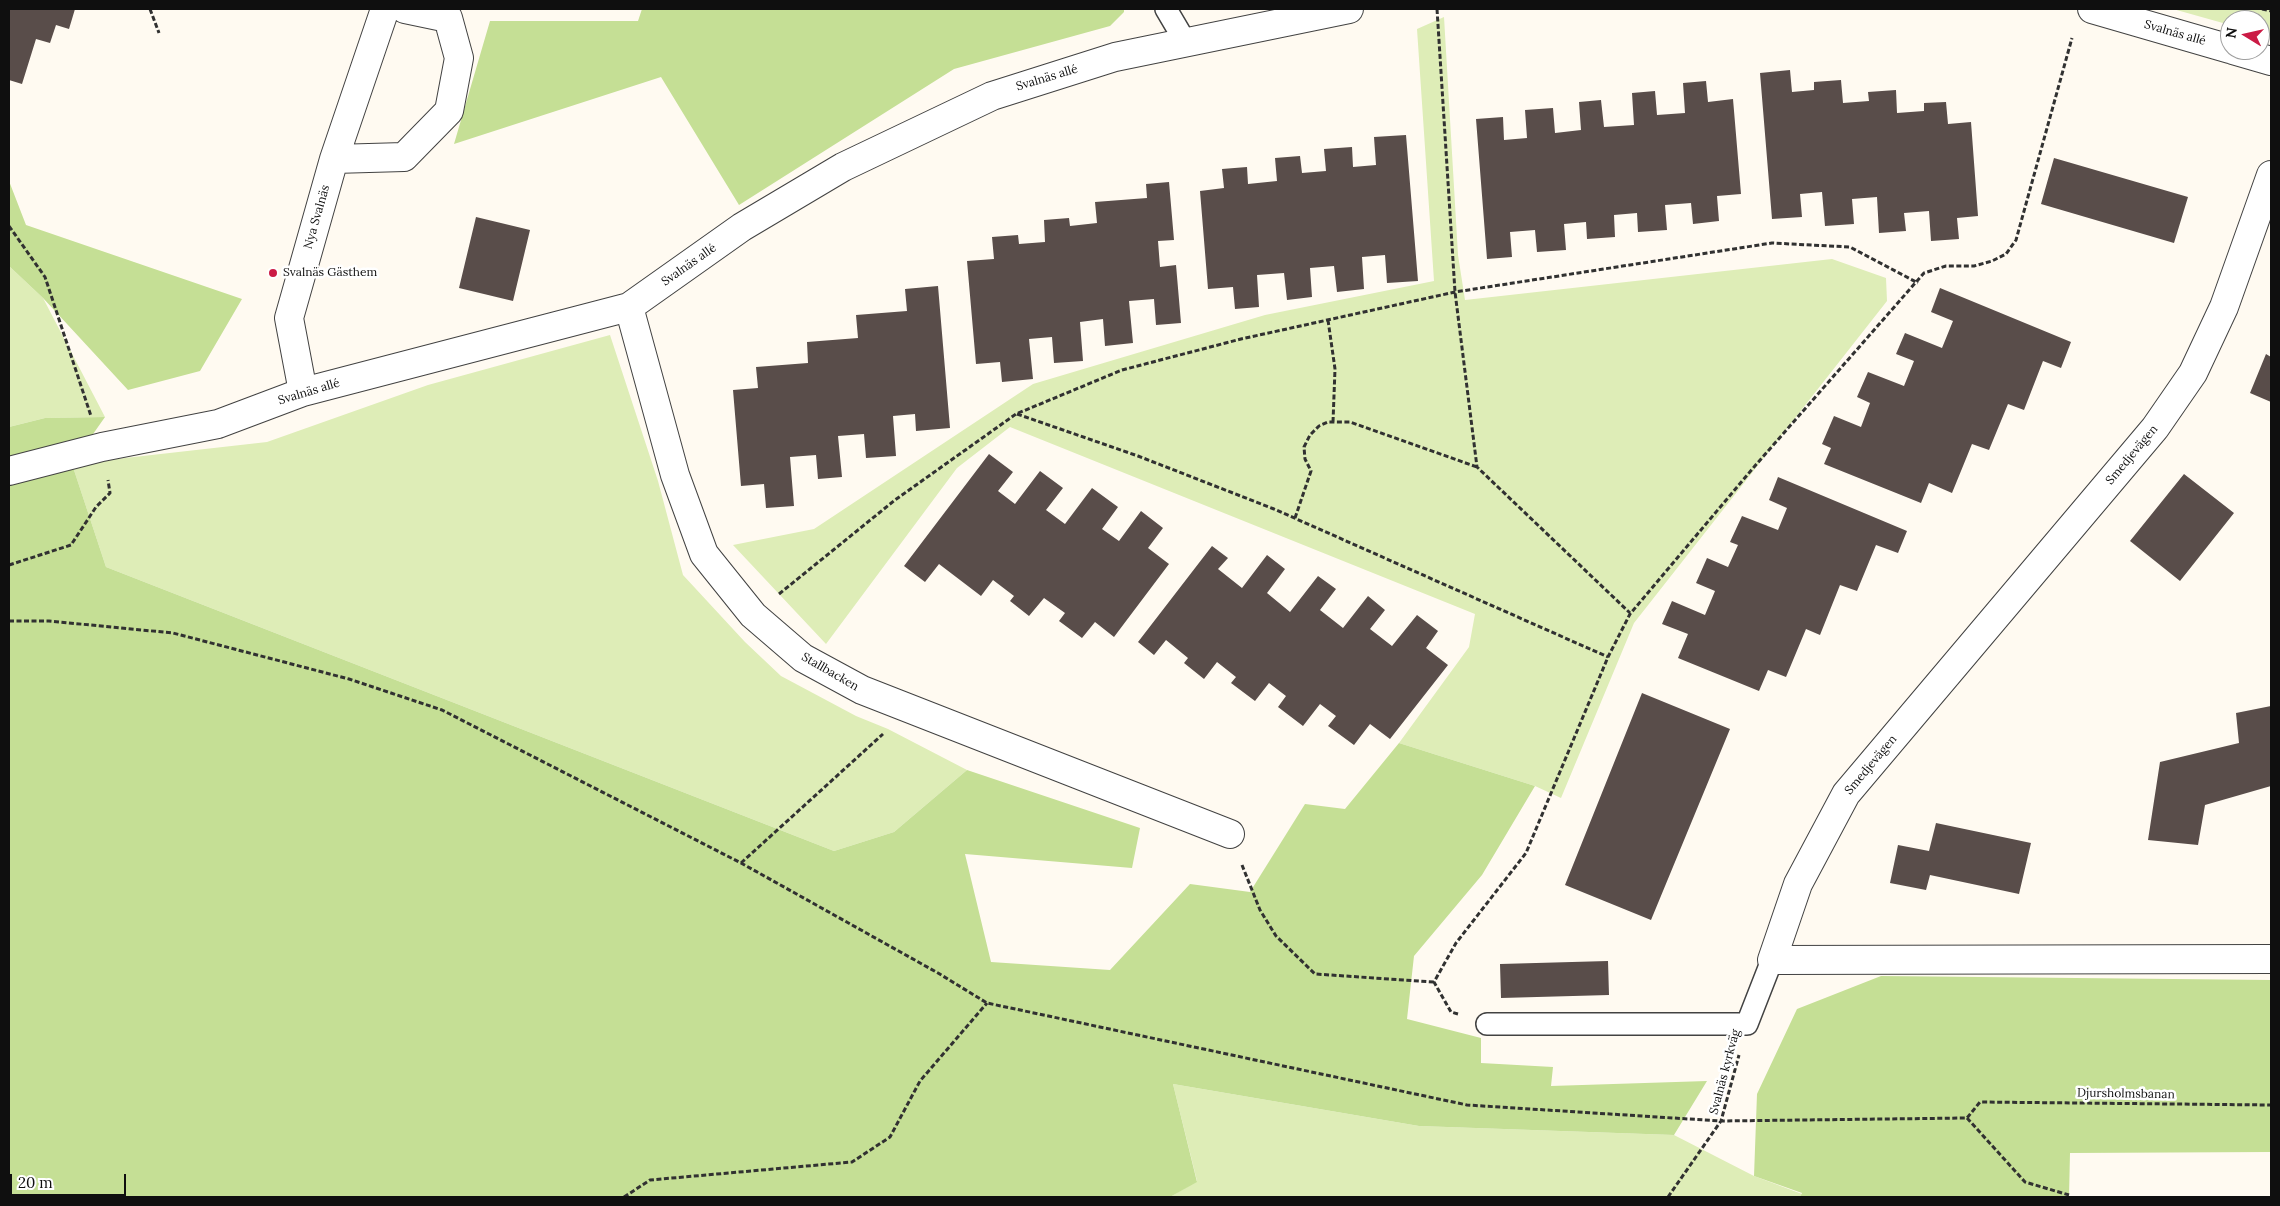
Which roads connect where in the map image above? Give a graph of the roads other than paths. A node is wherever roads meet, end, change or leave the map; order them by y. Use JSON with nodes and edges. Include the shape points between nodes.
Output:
{"nodes":[{"id":1,"x":386,"y":9,"type":"edge"},
{"id":2,"x":405,"y":9,"type":"edge"},
{"id":3,"x":1166,"y":9,"type":"edge"},
{"id":4,"x":1349,"y":9,"type":"edge"},
{"id":5,"x":2092,"y":9,"type":"edge"},
{"id":6,"x":449,"y":13,"type":"edge"},
{"id":7,"x":1186,"y":44,"type":"junction"},
{"id":8,"x":2220,"y":46,"type":"edge"},
{"id":9,"x":334,"y":159,"type":"junction"},
{"id":10,"x":2271,"y":175,"type":"edge"},
{"id":11,"x":629,"y":307,"type":"junction"},
{"id":12,"x":302,"y":392,"type":"junction"},
{"id":13,"x":9,"y":471,"type":"edge"},
{"id":14,"x":1230,"y":834,"type":"road end"},
{"id":15,"x":2271,"y":959,"type":"edge"},
{"id":16,"x":1772,"y":960,"type":"junction"},
{"id":17,"x":1487,"y":1024,"type":"road end"}],
"edges":[{"from":1,"to":9,"type":"street","name":"Nya Svalnäs"},
{"from":2,"to":6,"type":"street"},
{"from":3,"to":7,"type":"lane"},
{"from":4,"to":7,"type":"street","name":"Svalnäs allé"},
{"from":5,"to":8,"type":"street","name":"Svalnäs allé"},
{"from":6,"to":9,"type":"street","via":[[459,58],[449,111],[404,158]]},
{"from":7,"to":11,"type":"street","name":"Svalnäs allé","via":[[1115,57],[992,96],[843,168],[742,227]]},
{"from":9,"to":12,"type":"street","name":"Nya Svalnäs","via":[[289,318]]},
{"from":10,"to":16,"type":"street","name":"Smedjevägen","via":[[2224,307],[2193,373],[2155,428],[1846,794],[1798,884]]},
{"from":11,"to":12,"type":"street","name":"Svalnäs allé"},
{"from":11,"to":14,"type":"street","name":"Stallbacken","via":[[675,475],[704,554],[753,615],[803,658],[862,690]]},
{"from":12,"to":13,"type":"street","name":"Svalnäs allé","via":[[218,424],[102,447]]},
{"from":15,"to":16,"type":"street"},
{"from":16,"to":17,"type":"lane","via":[[1747,1024]]}]}
